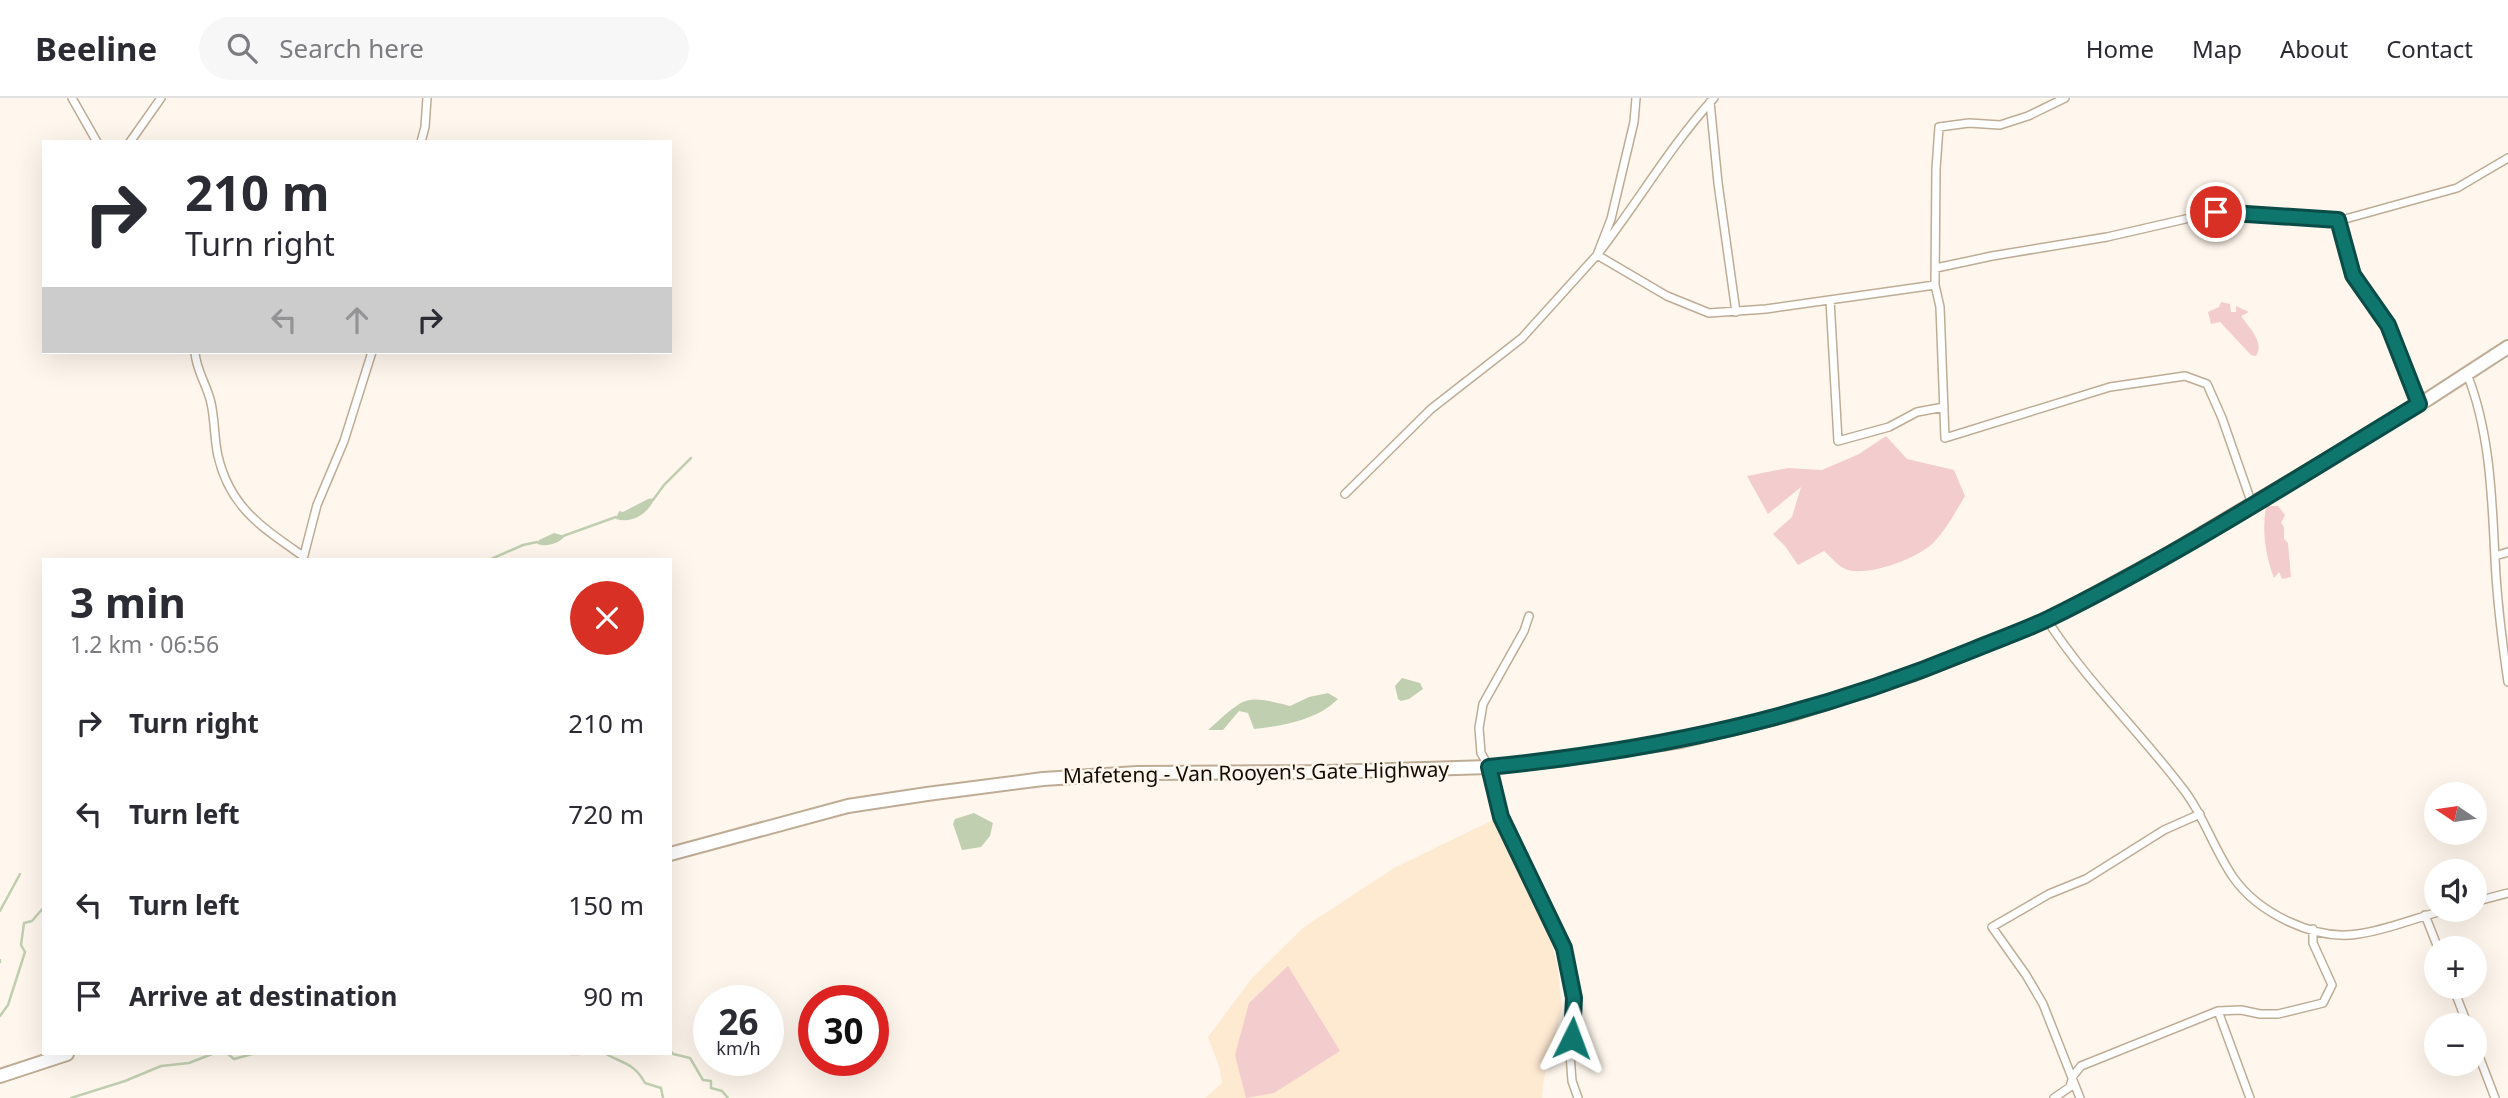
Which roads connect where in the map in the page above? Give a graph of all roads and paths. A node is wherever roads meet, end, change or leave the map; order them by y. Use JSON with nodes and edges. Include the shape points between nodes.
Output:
{"nodes":[{"id":1,"x":72,"y":98,"type":"edge"},
{"id":2,"x":161,"y":98,"type":"edge"},
{"id":3,"x":427,"y":98,"type":"edge"},
{"id":4,"x":1636,"y":98,"type":"edge"},
{"id":5,"x":2065,"y":98,"type":"edge"},
{"id":6,"x":1712,"y":100,"type":"edge"},
{"id":7,"x":96,"y":140,"type":"edge"},
{"id":8,"x":131,"y":140,"type":"edge"},
{"id":9,"x":422,"y":140,"type":"edge"},
{"id":10,"x":2508,"y":158,"type":"edge"},
{"id":11,"x":2338,"y":220,"type":"junction"},
{"id":12,"x":1597,"y":255,"type":"junction"},
{"id":13,"x":1936,"y":268,"type":"junction"},
{"id":14,"x":1935,"y":285,"type":"junction"},
{"id":15,"x":1830,"y":300,"type":"junction"},
{"id":16,"x":1736,"y":312,"type":"junction"},
{"id":17,"x":2508,"y":347,"type":"edge"},
{"id":18,"x":195,"y":354,"type":"edge"},
{"id":19,"x":371,"y":354,"type":"edge"},
{"id":20,"x":2467,"y":374,"type":"junction"},
{"id":21,"x":2419,"y":404,"type":"junction"},
{"id":22,"x":1944,"y":407,"type":"junction"},
{"id":23,"x":1345,"y":494,"type":"dead end"},
{"id":24,"x":2252,"y":504,"type":"junction"},
{"id":25,"x":2508,"y":552,"type":"edge"},
{"id":26,"x":2495,"y":556,"type":"junction"},
{"id":27,"x":303,"y":558,"type":"edge"},
{"id":28,"x":1529,"y":615,"type":"dead end"},
{"id":29,"x":2046,"y":620,"type":"junction"},
{"id":30,"x":2508,"y":682,"type":"edge"},
{"id":31,"x":1489,"y":767,"type":"junction"},
{"id":32,"x":2200,"y":814,"type":"junction"},
{"id":33,"x":672,"y":852,"type":"edge"},
{"id":34,"x":2508,"y":892,"type":"edge"},
{"id":35,"x":2487,"y":898,"type":"edge"},
{"id":36,"x":2424,"y":915,"type":"edge"},
{"id":37,"x":2313,"y":929,"type":"junction"},
{"id":38,"x":2218,"y":1011,"type":"junction"},
{"id":39,"x":65,"y":1055,"type":"edge"},
{"id":40,"x":0,"y":1076,"type":"edge"},
{"id":41,"x":2073,"y":1076,"type":"junction"},
{"id":42,"x":2487,"y":1076,"type":"edge"},
{"id":43,"x":1578,"y":1098,"type":"edge"},
{"id":44,"x":2054,"y":1098,"type":"edge"},
{"id":45,"x":2080,"y":1098,"type":"edge"},
{"id":46,"x":2250,"y":1098,"type":"edge"},
{"id":47,"x":2495,"y":1098,"type":"edge"}],
"edges":[{"from":1,"to":7,"type":"street"},
{"from":2,"to":8,"type":"street"},
{"from":3,"to":9,"type":"street"},
{"from":4,"to":12,"type":"street","via":[[1611,219]]},
{"from":5,"to":13,"type":"street","via":[[2000,125],[1969,122],[1939,127]]},
{"from":6,"to":12,"type":"street","via":[[1688,126]]},
{"from":6,"to":16,"type":"street"},
{"from":10,"to":11,"type":"street","via":[[2457,188]]},
{"from":11,"to":13,"type":"street","via":[[2216,212]]},
{"from":11,"to":21,"type":"street","via":[[2353,275],[2388,325]]},
{"from":12,"to":16,"type":"street","via":[[1667,296],[1709,313]]},
{"from":12,"to":23,"type":"street","via":[[1522,338],[1431,409]]},
{"from":13,"to":14,"type":"street"},
{"from":14,"to":15,"type":"street"},
{"from":14,"to":22,"type":"street"},
{"from":15,"to":16,"type":"street"},
{"from":15,"to":22,"type":"street","via":[[1838,441]]},
{"from":17,"to":20,"type":"main road","name":"Mafeteng - Van Rooyen's Gate Highway"},
{"from":18,"to":27,"type":"street","via":[[214,415],[225,480],[261,527]]},
{"from":19,"to":27,"type":"street","via":[[317,505]]},
{"from":20,"to":21,"type":"main road","name":"Mafeteng - Van Rooyen's Gate Highway"},
{"from":20,"to":26,"type":"street","via":[[2475,394],[2491,484]]},
{"from":21,"to":24,"type":"main road","name":"Mafeteng - Van Rooyen's Gate Highway"},
{"from":22,"to":24,"type":"street","via":[[1945,438],[2110,387],[2185,376],[2207,384]]},
{"from":24,"to":29,"type":"main road","name":"Mafeteng - Van Rooyen's Gate Highway"},
{"from":25,"to":26,"type":"street"},
{"from":26,"to":30,"type":"street"},
{"from":28,"to":31,"type":"street","via":[[1483,704],[1481,753]]},
{"from":29,"to":31,"type":"main road","name":"Mafeteng - Van Rooyen's Gate Highway","via":[[1912,675],[1785,716],[1681,741]]},
{"from":29,"to":32,"type":"street"},
{"from":31,"to":33,"type":"main road","name":"Mafeteng - Van Rooyen's Gate Highway","via":[[1184,771],[1043,779],[848,806]]},
{"from":31,"to":43,"type":"street","via":[[1501,817],[1564,948],[1574,998],[1570,1054]]},
{"from":32,"to":37,"type":"street","via":[[2233,877],[2250,897],[2294,925]]},
{"from":32,"to":41,"type":"street","via":[[1992,927],[2043,1004]]},
{"from":34,"to":35,"type":"street"},
{"from":36,"to":37,"type":"street","via":[[2357,935]]},
{"from":37,"to":38,"type":"street","via":[[2312,943],[2332,985],[2323,1003],[2278,1014]]},
{"from":38,"to":41,"type":"street","via":[[2081,1066]]},
{"from":38,"to":46,"type":"street"},
{"from":39,"to":40,"type":"main road"},
{"from":41,"to":44,"type":"street","via":[[2070,1087]]},
{"from":41,"to":45,"type":"street"},
{"from":42,"to":47,"type":"street"}]}
